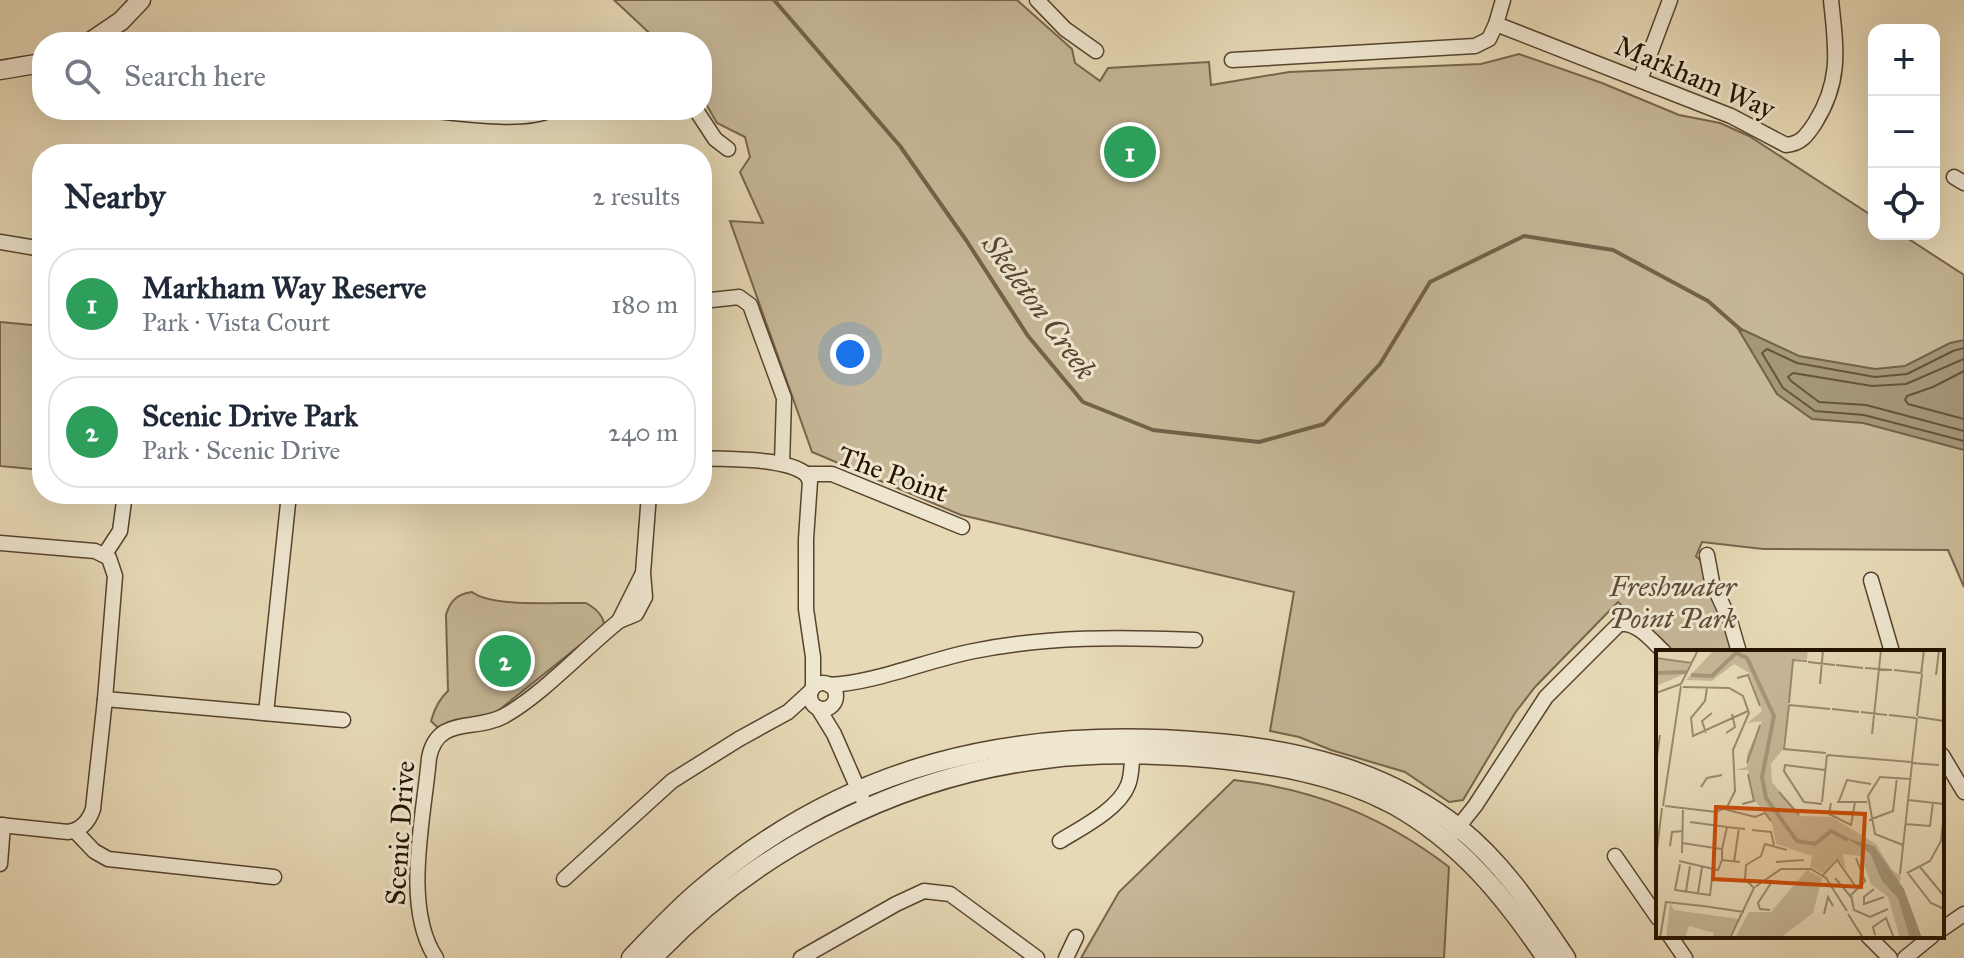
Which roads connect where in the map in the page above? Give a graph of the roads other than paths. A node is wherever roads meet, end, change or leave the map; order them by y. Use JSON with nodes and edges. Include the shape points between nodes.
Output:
{"nodes":[{"id":1,"x":141,"y":0,"type":"edge"},
{"id":2,"x":1037,"y":0,"type":"edge"},
{"id":3,"x":1503,"y":0,"type":"edge"},
{"id":4,"x":1670,"y":0,"type":"edge"},
{"id":5,"x":1831,"y":0,"type":"edge"},
{"id":6,"x":1496,"y":24,"type":"junction"},
{"id":7,"x":114,"y":32,"type":"edge"},
{"id":8,"x":1096,"y":51,"type":"dead end"},
{"id":9,"x":1232,"y":60,"type":"dead end"},
{"id":10,"x":32,"y":65,"type":"edge"},
{"id":11,"x":0,"y":70,"type":"edge"},
{"id":12,"x":1640,"y":80,"type":"junction"},
{"id":13,"x":703,"y":120,"type":"edge"},
{"id":14,"x":728,"y":149,"type":"dead end"},
{"id":15,"x":0,"y":242,"type":"edge"},
{"id":16,"x":32,"y":247,"type":"edge"},
{"id":17,"x":712,"y":300,"type":"edge"},
{"id":18,"x":712,"y":459,"type":"edge"},
{"id":19,"x":782,"y":464,"type":"junction"},
{"id":20,"x":806,"y":474,"type":"junction"},
{"id":21,"x":124,"y":504,"type":"edge"},
{"id":22,"x":288,"y":504,"type":"edge"},
{"id":23,"x":648,"y":504,"type":"edge"},
{"id":24,"x":962,"y":527,"type":"dead end"},
{"id":25,"x":0,"y":543,"type":"edge"},
{"id":26,"x":105,"y":554,"type":"junction"},
{"id":27,"x":1707,"y":555,"type":"dead end"},
{"id":28,"x":1871,"y":580,"type":"dead end"},
{"id":29,"x":1195,"y":640,"type":"dead end"},
{"id":30,"x":1662,"y":650,"type":"edge"},
{"id":31,"x":1738,"y":650,"type":"edge"},
{"id":32,"x":1891,"y":650,"type":"edge"},
{"id":33,"x":823,"y":695,"type":"junction"},
{"id":34,"x":105,"y":699,"type":"junction"},
{"id":35,"x":266,"y":713,"type":"junction"},
{"id":36,"x":343,"y":720,"type":"dead end"},
{"id":37,"x":1133,"y":754,"type":"junction"},
{"id":38,"x":1944,"y":758,"type":"edge"},
{"id":39,"x":858,"y":790,"type":"junction"},
{"id":40,"x":1964,"y":792,"type":"edge"},
{"id":41,"x":867,"y":809,"type":"junction"},
{"id":42,"x":2,"y":825,"type":"edge"},
{"id":43,"x":75,"y":831,"type":"junction"},
{"id":44,"x":1452,"y":834,"type":"junction"},
{"id":45,"x":1060,"y":841,"type":"dead end"},
{"id":46,"x":1615,"y":856,"type":"dead end"},
{"id":47,"x":0,"y":864,"type":"edge"},
{"id":48,"x":274,"y":877,"type":"dead end"},
{"id":49,"x":564,"y":879,"type":"dead end"},
{"id":50,"x":1964,"y":914,"type":"edge"},
{"id":51,"x":1656,"y":915,"type":"edge"},
{"id":52,"x":1944,"y":928,"type":"edge"},
{"id":53,"x":1076,"y":937,"type":"dead end"},
{"id":54,"x":1671,"y":938,"type":"edge"},
{"id":55,"x":1870,"y":938,"type":"edge"},
{"id":56,"x":1930,"y":938,"type":"edge"},
{"id":57,"x":436,"y":958,"type":"edge"},
{"id":58,"x":631,"y":958,"type":"edge"},
{"id":59,"x":653,"y":958,"type":"edge"},
{"id":60,"x":786,"y":958,"type":"edge"},
{"id":61,"x":798,"y":958,"type":"edge"},
{"id":62,"x":1037,"y":958,"type":"edge"},
{"id":63,"x":1066,"y":958,"type":"edge"},
{"id":64,"x":1546,"y":958,"type":"edge"},
{"id":65,"x":1566,"y":958,"type":"edge"},
{"id":66,"x":1685,"y":958,"type":"edge"},
{"id":67,"x":1890,"y":958,"type":"edge"},
{"id":68,"x":1905,"y":958,"type":"edge"}],
"edges":[{"from":1,"to":7,"type":"street"},
{"from":2,"to":8,"type":"street"},
{"from":3,"to":6,"type":"street"},
{"from":4,"to":12,"type":"street"},
{"from":5,"to":12,"type":"street","name":"Markham Way","via":[[1837,54],[1832,89],[1807,134],[1796,143],[1781,143],[1743,121]]},
{"from":6,"to":9,"type":"street","via":[[1489,39],[1475,46]]},
{"from":6,"to":12,"type":"street","name":"Markham Way"},
{"from":10,"to":11,"type":"street"},
{"from":13,"to":14,"type":"street"},
{"from":15,"to":16,"type":"street"},
{"from":17,"to":19,"type":"street","via":[[743,298],[750,305],[784,398]]},
{"from":18,"to":19,"type":"street"},
{"from":19,"to":20,"type":"street"},
{"from":20,"to":24,"type":"street","name":"The Point","via":[[832,474]]},
{"from":20,"to":33,"type":"street","via":[[806,609]]},
{"from":21,"to":26,"type":"street","via":[[120,531]]},
{"from":22,"to":35,"type":"street"},
{"from":23,"to":57,"type":"street","name":"Scenic Drive","via":[[643,573],[619,621],[503,716],[453,727],[433,746],[417,895],[423,930]]},
{"from":25,"to":26,"type":"street"},
{"from":26,"to":34,"type":"street","via":[[115,576]]},
{"from":27,"to":31,"type":"street"},
{"from":28,"to":32,"type":"street"},
{"from":29,"to":33,"type":"street","via":[[1058,639],[966,652]]},
{"from":30,"to":44,"type":"street","via":[[1639,628],[1619,624],[1546,697]]},
{"from":33,"to":39,"type":"street"},
{"from":33,"to":49,"type":"street","via":[[672,781]]},
{"from":34,"to":35,"type":"street"},
{"from":34,"to":43,"type":"street","via":[[93,809]]},
{"from":35,"to":36,"type":"street"},
{"from":37,"to":41,"type":"street","via":[[1005,765]]},
{"from":37,"to":44,"type":"street","via":[[1298,770],[1362,790]]},
{"from":37,"to":45,"type":"street","via":[[1123,796]]},
{"from":38,"to":40,"type":"street"},
{"from":39,"to":41,"type":"street"},
{"from":39,"to":44,"type":"street","via":[[927,765],[1014,745],[1096,737],[1162,738],[1258,746],[1326,760],[1416,799]]},
{"from":39,"to":58,"type":"street","via":[[737,860]]},
{"from":41,"to":59,"type":"street","via":[[756,869]]},
{"from":42,"to":43,"type":"street"},
{"from":42,"to":47,"type":"street"},
{"from":43,"to":48,"type":"street","via":[[108,859]]},
{"from":44,"to":64,"type":"street"},
{"from":44,"to":65,"type":"street","via":[[1494,859]]},
{"from":46,"to":51,"type":"street"},
{"from":50,"to":52,"type":"street"},
{"from":53,"to":63,"type":"street"},
{"from":54,"to":66,"type":"street"},
{"from":55,"to":67,"type":"street"},
{"from":56,"to":68,"type":"street"},
{"from":60,"to":61,"type":"street"},
{"from":61,"to":62,"type":"street","via":[[924,891],[950,894]]}]}
